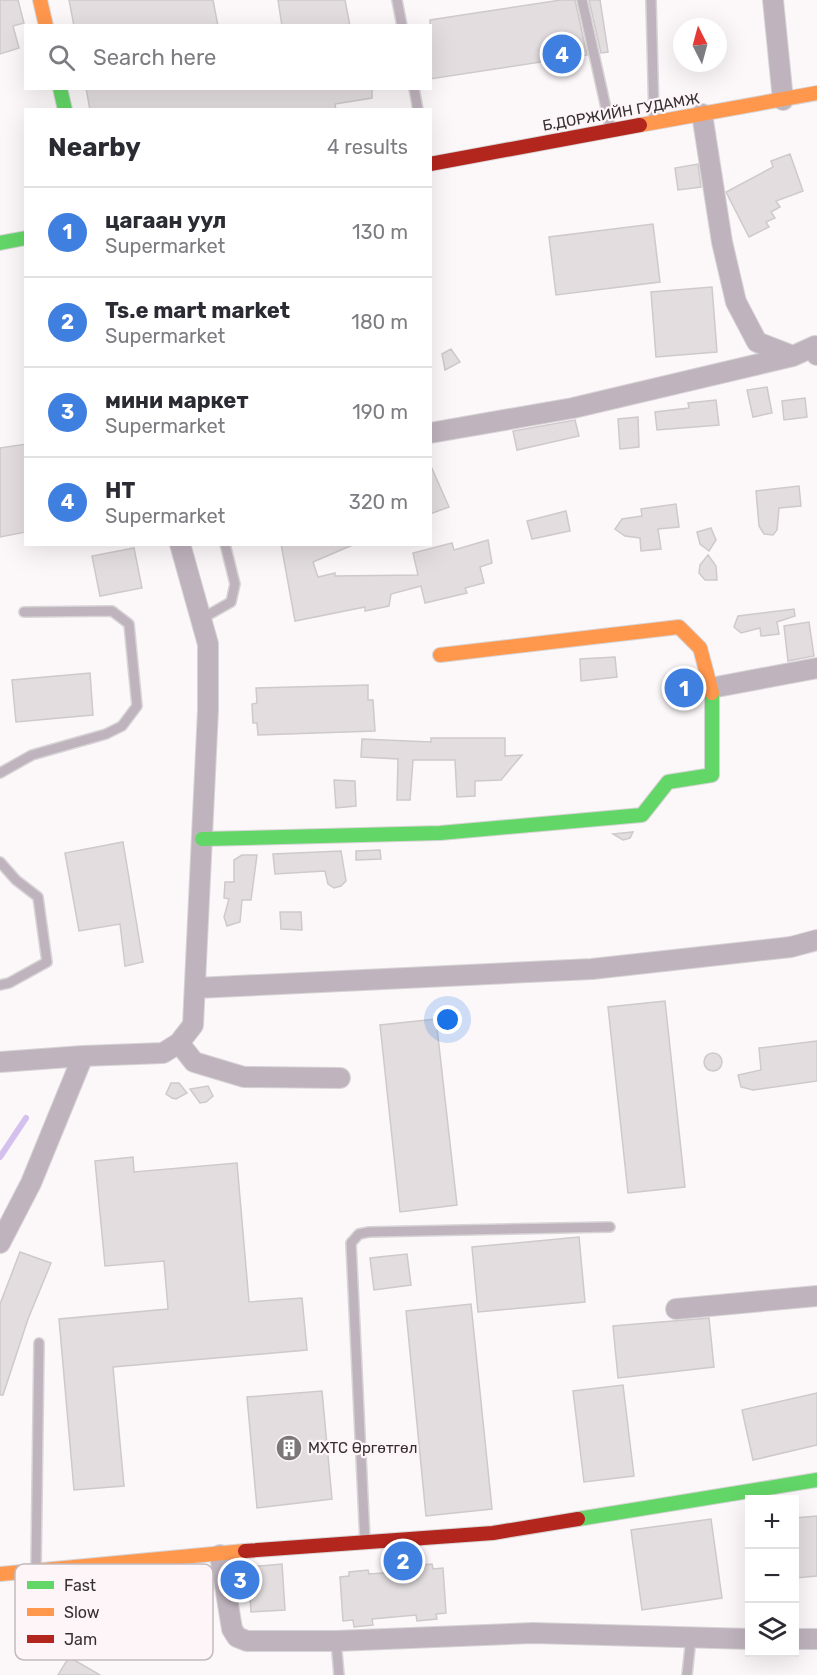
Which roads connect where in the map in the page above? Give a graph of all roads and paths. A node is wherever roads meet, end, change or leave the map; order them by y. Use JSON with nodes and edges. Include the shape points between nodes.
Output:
{"nodes":[{"id":1,"x":40,"y":0,"type":"edge"},
{"id":2,"x":397,"y":0,"type":"edge"},
{"id":3,"x":582,"y":0,"type":"edge"},
{"id":4,"x":651,"y":0,"type":"edge"},
{"id":5,"x":773,"y":0,"type":"edge"},
{"id":6,"x":46,"y":24,"type":"edge"},
{"id":7,"x":402,"y":24,"type":"edge"},
{"id":8,"x":60,"y":90,"type":"edge"},
{"id":9,"x":414,"y":90,"type":"edge"},
{"id":10,"x":817,"y":93,"type":"edge"},
{"id":11,"x":783,"y":100,"type":"junction"},
{"id":12,"x":65,"y":108,"type":"edge"},
{"id":13,"x":418,"y":108,"type":"edge"},
{"id":14,"x":702,"y":114,"type":"junction"},
{"id":15,"x":654,"y":123,"type":"junction"},
{"id":16,"x":611,"y":131,"type":"junction"},
{"id":17,"x":432,"y":164,"type":"edge"},
{"id":18,"x":24,"y":238,"type":"edge"},
{"id":19,"x":0,"y":243,"type":"edge"},
{"id":20,"x":816,"y":349,"type":"edge"},
{"id":21,"x":793,"y":356,"type":"junction"},
{"id":22,"x":432,"y":433,"type":"edge"},
{"id":23,"x":181,"y":546,"type":"edge"},
{"id":24,"x":226,"y":546,"type":"edge"},
{"id":25,"x":24,"y":612,"type":"dead end"},
{"id":26,"x":201,"y":619,"type":"junction"},
{"id":27,"x":440,"y":655,"type":"dead end"},
{"id":28,"x":817,"y":668,"type":"edge"},
{"id":29,"x":711,"y":688,"type":"junction"},
{"id":30,"x":0,"y":772,"type":"edge"},
{"id":31,"x":202,"y":839,"type":"junction"},
{"id":32,"x":0,"y":862,"type":"edge"},
{"id":33,"x":817,"y":940,"type":"edge"},
{"id":34,"x":0,"y":985,"type":"edge"},
{"id":35,"x":196,"y":988,"type":"junction"},
{"id":36,"x":180,"y":1043,"type":"junction"},
{"id":37,"x":83,"y":1056,"type":"junction"},
{"id":38,"x":0,"y":1062,"type":"edge"},
{"id":39,"x":340,"y":1078,"type":"dead end"},
{"id":40,"x":610,"y":1227,"type":"dead end"},
{"id":41,"x":0,"y":1243,"type":"edge"},
{"id":42,"x":817,"y":1296,"type":"edge"},
{"id":43,"x":676,"y":1309,"type":"dead end"},
{"id":44,"x":39,"y":1343,"type":"dead end"},
{"id":45,"x":817,"y":1480,"type":"edge"},
{"id":46,"x":365,"y":1543,"type":"junction"},
{"id":47,"x":220,"y":1555,"type":"junction"},
{"id":48,"x":36,"y":1564,"type":"edge"},
{"id":49,"x":110,"y":1564,"type":"edge"},
{"id":50,"x":15,"y":1572,"type":"edge"},
{"id":51,"x":0,"y":1574,"type":"edge"},
{"id":52,"x":691,"y":1638,"type":"junction"},
{"id":53,"x":745,"y":1639,"type":"edge"},
{"id":54,"x":799,"y":1639,"type":"edge"},
{"id":55,"x":817,"y":1639,"type":"edge"},
{"id":56,"x":336,"y":1641,"type":"junction"},
{"id":57,"x":339,"y":1675,"type":"edge"},
{"id":58,"x":687,"y":1675,"type":"edge"}],
"edges":[{"from":1,"to":6,"type":"street"},
{"from":2,"to":7,"type":"lane"},
{"from":3,"to":16,"type":"lane"},
{"from":4,"to":15,"type":"lane"},
{"from":5,"to":11,"type":"street"},
{"from":8,"to":12,"type":"street"},
{"from":9,"to":13,"type":"lane"},
{"from":10,"to":11,"type":"street","name":"Б.ДОРЖИЙН ГУДАМЖ"},
{"from":11,"to":14,"type":"street","name":"Б.ДОРЖИЙН ГУДАМЖ"},
{"from":14,"to":15,"type":"street","name":"Б.ДОРЖИЙН ГУДАМЖ"},
{"from":14,"to":21,"type":"street","via":[[722,242],[736,302],[757,342]]},
{"from":15,"to":16,"type":"street","name":"Б.ДОРЖИЙН ГУДАМЖ"},
{"from":16,"to":17,"type":"street","name":"Б.ДОРЖИЙН ГУДАМЖ"},
{"from":18,"to":19,"type":"street"},
{"from":20,"to":21,"type":"street"},
{"from":21,"to":22,"type":"street","via":[[573,408]]},
{"from":23,"to":26,"type":"street"},
{"from":24,"to":26,"type":"lane","via":[[235,584],[231,602]]},
{"from":25,"to":30,"type":"lane","via":[[112,611],[129,624],[137,706],[122,726],[106,734],[32,754]]},
{"from":26,"to":31,"type":"street","via":[[208,644]]},
{"from":27,"to":29,"type":"street","via":[[679,627],[700,648]]},
{"from":28,"to":29,"type":"street"},
{"from":29,"to":31,"type":"street","via":[[712,775],[668,782],[642,814],[440,833]]},
{"from":31,"to":35,"type":"street"},
{"from":32,"to":34,"type":"lane","via":[[38,897],[48,962]]},
{"from":33,"to":35,"type":"street","via":[[791,947],[592,969]]},
{"from":35,"to":36,"type":"street","via":[[193,1025]]},
{"from":36,"to":37,"type":"street","via":[[163,1053]]},
{"from":36,"to":39,"type":"street","via":[[194,1062],[244,1077]]},
{"from":37,"to":38,"type":"street"},
{"from":37,"to":41,"type":"street","via":[[31,1183]]},
{"from":40,"to":46,"type":"lane","via":[[369,1232],[359,1234],[351,1242]]},
{"from":42,"to":43,"type":"street"},
{"from":44,"to":48,"type":"lane"},
{"from":45,"to":46,"type":"street","via":[[493,1533]]},
{"from":46,"to":47,"type":"street"},
{"from":47,"to":49,"type":"street"},
{"from":47,"to":56,"type":"street","via":[[232,1629],[237,1637],[247,1641]]},
{"from":50,"to":51,"type":"street"},
{"from":52,"to":53,"type":"street"},
{"from":52,"to":56,"type":"street","via":[[533,1633]]},
{"from":52,"to":58,"type":"lane"},
{"from":54,"to":55,"type":"street"},
{"from":56,"to":57,"type":"lane"}]}
